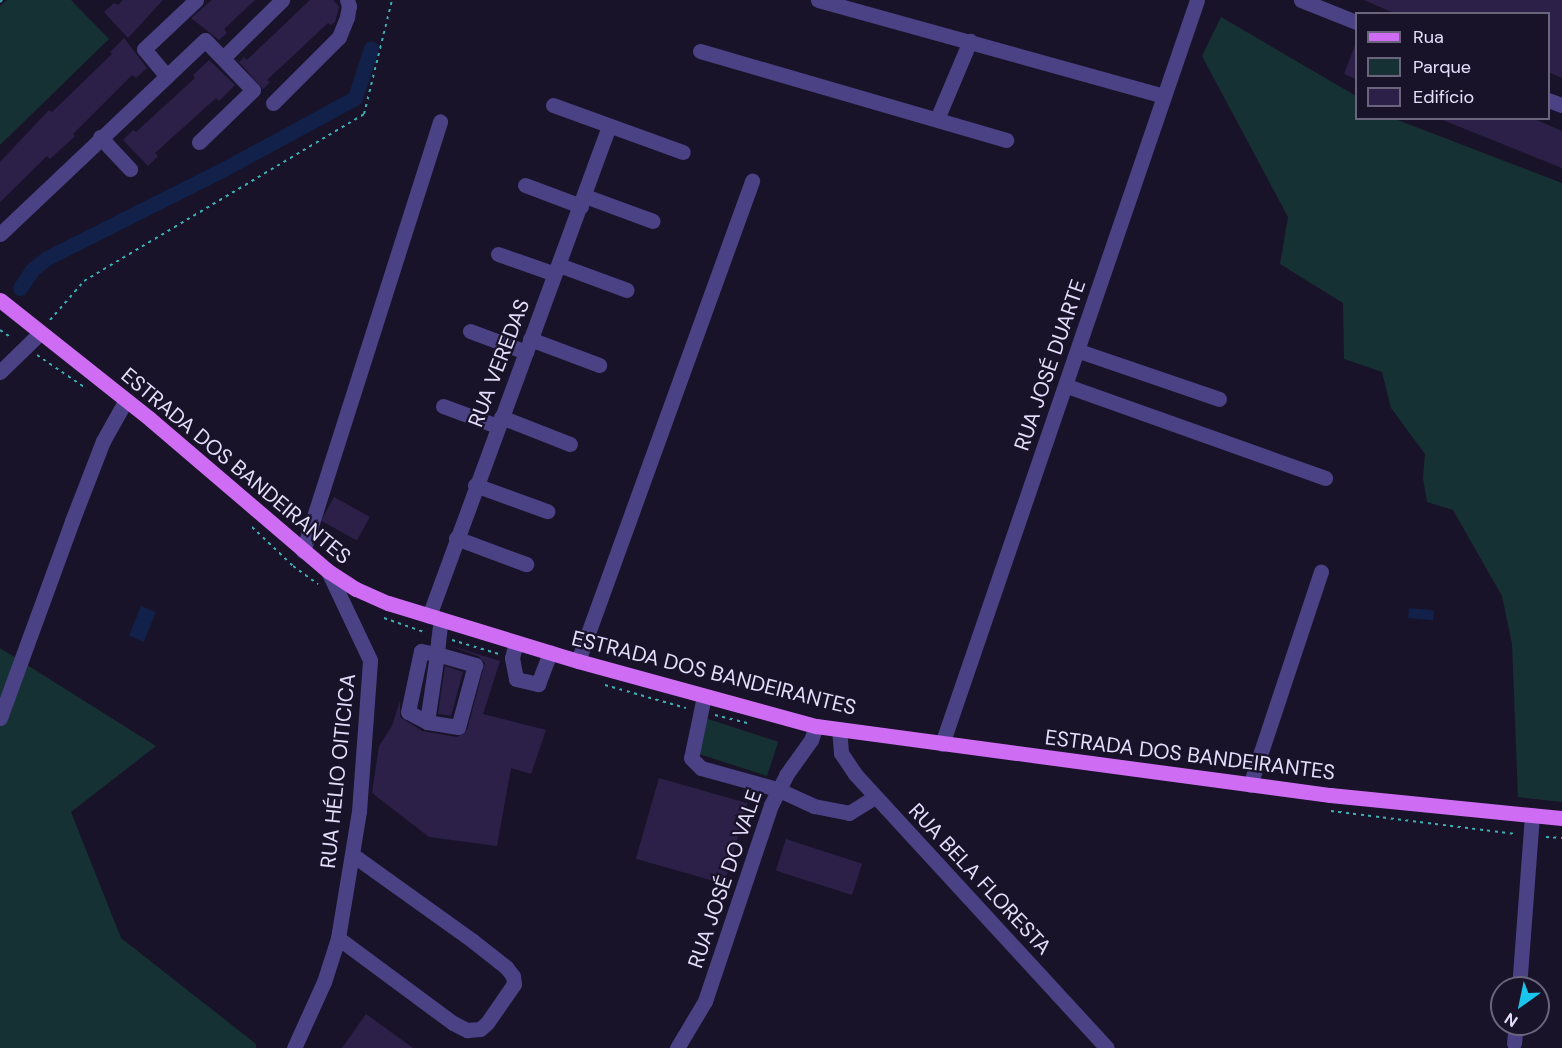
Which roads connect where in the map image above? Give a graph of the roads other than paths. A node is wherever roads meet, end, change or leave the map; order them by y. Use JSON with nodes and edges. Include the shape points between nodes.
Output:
{"nodes":[{"id":1,"x":196,"y":0,"type":"edge"},
{"id":2,"x":282,"y":0,"type":"edge"},
{"id":3,"x":347,"y":0,"type":"edge"},
{"id":4,"x":818,"y":0,"type":"edge"},
{"id":5,"x":1197,"y":0,"type":"edge"},
{"id":6,"x":1301,"y":0,"type":"edge"},
{"id":7,"x":1355,"y":22,"type":"edge"},
{"id":8,"x":970,"y":40,"type":"junction"},
{"id":9,"x":700,"y":51,"type":"dead end"},
{"id":10,"x":223,"y":58,"type":"junction"},
{"id":11,"x":167,"y":76,"type":"junction"},
{"id":12,"x":1164,"y":96,"type":"junction"},
{"id":13,"x":273,"y":103,"type":"dead end"},
{"id":14,"x":553,"y":105,"type":"dead end"},
{"id":15,"x":937,"y":119,"type":"junction"},
{"id":16,"x":440,"y":122,"type":"dead end"},
{"id":17,"x":609,"y":126,"type":"junction"},
{"id":18,"x":100,"y":137,"type":"junction"},
{"id":19,"x":1006,"y":140,"type":"dead end"},
{"id":20,"x":199,"y":142,"type":"dead end"},
{"id":21,"x":683,"y":152,"type":"dead end"},
{"id":22,"x":130,"y":169,"type":"dead end"},
{"id":23,"x":752,"y":180,"type":"dead end"},
{"id":24,"x":525,"y":185,"type":"dead end"},
{"id":25,"x":583,"y":201,"type":"junction"},
{"id":26,"x":653,"y":221,"type":"dead end"},
{"id":27,"x":0,"y":234,"type":"edge"},
{"id":28,"x":498,"y":254,"type":"dead end"},
{"id":29,"x":557,"y":270,"type":"junction"},
{"id":30,"x":627,"y":290,"type":"dead end"},
{"id":31,"x":2,"y":305,"type":"edge"},
{"id":32,"x":470,"y":331,"type":"dead end"},
{"id":33,"x":40,"y":333,"type":"junction"},
{"id":34,"x":528,"y":346,"type":"junction"},
{"id":35,"x":1078,"y":351,"type":"junction"},
{"id":36,"x":599,"y":365,"type":"dead end"},
{"id":37,"x":0,"y":372,"type":"edge"},
{"id":38,"x":1067,"y":386,"type":"junction"},
{"id":39,"x":1219,"y":399,"type":"dead end"},
{"id":40,"x":126,"y":400,"type":"junction"},
{"id":41,"x":443,"y":406,"type":"dead end"},
{"id":42,"x":499,"y":422,"type":"junction"},
{"id":43,"x":570,"y":444,"type":"dead end"},
{"id":44,"x":1325,"y":478,"type":"dead end"},
{"id":45,"x":475,"y":485,"type":"junction"},
{"id":46,"x":547,"y":511,"type":"dead end"},
{"id":47,"x":456,"y":538,"type":"junction"},
{"id":48,"x":303,"y":551,"type":"junction"},
{"id":49,"x":526,"y":564,"type":"dead end"},
{"id":50,"x":328,"y":571,"type":"junction"},
{"id":51,"x":1321,"y":572,"type":"dead end"},
{"id":52,"x":435,"y":618,"type":"junction"},
{"id":53,"x":516,"y":642,"type":"junction"},
{"id":54,"x":550,"y":652,"type":"junction"},
{"id":55,"x":436,"y":654,"type":"junction"},
{"id":56,"x":578,"y":661,"type":"junction"},
{"id":57,"x":704,"y":696,"type":"junction"},
{"id":58,"x":0,"y":718,"type":"edge"},
{"id":59,"x":816,"y":726,"type":"junction"},
{"id":60,"x":839,"y":729,"type":"junction"},
{"id":61,"x":942,"y":744,"type":"junction"},
{"id":62,"x":1250,"y":785,"type":"junction"},
{"id":63,"x":777,"y":789,"type":"junction"},
{"id":64,"x":875,"y":797,"type":"junction"},
{"id":65,"x":1532,"y":815,"type":"junction"},
{"id":66,"x":1562,"y":819,"type":"edge"},
{"id":67,"x":353,"y":855,"type":"junction"},
{"id":68,"x":338,"y":938,"type":"junction"},
{"id":69,"x":1520,"y":976,"type":"edge"},
{"id":70,"x":1515,"y":1036,"type":"edge"},
{"id":71,"x":1514,"y":1043,"type":"dead end"},
{"id":72,"x":294,"y":1048,"type":"edge"},
{"id":73,"x":677,"y":1048,"type":"edge"},
{"id":74,"x":1107,"y":1048,"type":"edge"}],
"edges":[{"from":1,"to":11,"type":"street","via":[[144,50]]},
{"from":2,"to":10,"type":"street"},
{"from":3,"to":13,"type":"street","via":[[347,17],[339,37]]},
{"from":4,"to":8,"type":"street"},
{"from":5,"to":12,"type":"street","name":"RUA JOSÉ DUARTE"},
{"from":6,"to":7,"type":"street"},
{"from":8,"to":12,"type":"street"},
{"from":8,"to":15,"type":"street"},
{"from":9,"to":15,"type":"street"},
{"from":10,"to":11,"type":"street","via":[[206,40]]},
{"from":10,"to":20,"type":"street","via":[[253,90]]},
{"from":11,"to":18,"type":"street"},
{"from":12,"to":35,"type":"street","name":"RUA JOSÉ DUARTE"},
{"from":14,"to":17,"type":"street"},
{"from":15,"to":19,"type":"street"},
{"from":16,"to":48,"type":"street"},
{"from":17,"to":21,"type":"street"},
{"from":17,"to":25,"type":"street","name":"RUA VEREDAS"},
{"from":18,"to":22,"type":"street"},
{"from":18,"to":27,"type":"street"},
{"from":23,"to":56,"type":"street"},
{"from":24,"to":25,"type":"street"},
{"from":25,"to":26,"type":"street"},
{"from":25,"to":29,"type":"street","name":"RUA VEREDAS"},
{"from":28,"to":29,"type":"street"},
{"from":29,"to":30,"type":"street"},
{"from":29,"to":34,"type":"street","name":"RUA VEREDAS"},
{"from":31,"to":33,"type":"main road","name":"ESTRADA DOS BANDEIRANTES"},
{"from":32,"to":34,"type":"street"},
{"from":33,"to":37,"type":"street"},
{"from":33,"to":40,"type":"main road","name":"ESTRADA DOS BANDEIRANTES"},
{"from":34,"to":36,"type":"street"},
{"from":34,"to":42,"type":"street","name":"RUA VEREDAS"},
{"from":35,"to":38,"type":"street","name":"RUA JOSÉ DUARTE"},
{"from":35,"to":39,"type":"street"},
{"from":38,"to":44,"type":"street"},
{"from":38,"to":61,"type":"street","name":"RUA JOSÉ DUARTE"},
{"from":40,"to":48,"type":"main road","name":"ESTRADA DOS BANDEIRANTES"},
{"from":40,"to":58,"type":"street","via":[[104,441],[80,501]]},
{"from":41,"to":42,"type":"street"},
{"from":42,"to":43,"type":"street"},
{"from":42,"to":45,"type":"street","name":"RUA VEREDAS"},
{"from":45,"to":46,"type":"street"},
{"from":45,"to":47,"type":"street","name":"RUA VEREDAS"},
{"from":47,"to":49,"type":"street"},
{"from":47,"to":52,"type":"street","name":"RUA VEREDAS"},
{"from":48,"to":50,"type":"main road","name":"ESTRADA DOS BANDEIRANTES"},
{"from":50,"to":52,"type":"main road","name":"ESTRADA DOS BANDEIRANTES","via":[[375,597]]},
{"from":50,"to":67,"type":"street","name":"RUA HÉLIO OITICICA","via":[[370,660]]},
{"from":51,"to":62,"type":"street"},
{"from":52,"to":53,"type":"main road","name":"ESTRADA DOS BANDEIRANTES"},
{"from":52,"to":55,"type":"street","name":"RUA VEREDAS","via":[[439,636]]},
{"from":53,"to":54,"type":"main road","name":"ESTRADA DOS BANDEIRANTES"},
{"from":53,"to":54,"type":"street","via":[[512,658],[516,679],[538,684]]},
{"from":54,"to":56,"type":"main road","name":"ESTRADA DOS BANDEIRANTES"},
{"from":55,"to":55,"type":"street","via":[[421,651],[408,712],[427,722],[458,728],[475,665]]},
{"from":56,"to":57,"type":"main road","name":"ESTRADA DOS BANDEIRANTES"},
{"from":57,"to":59,"type":"main road","name":"ESTRADA DOS BANDEIRANTES"},
{"from":57,"to":63,"type":"street","via":[[691,758],[700,768]]},
{"from":59,"to":60,"type":"main road","name":"ESTRADA DOS BANDEIRANTES"},
{"from":59,"to":63,"type":"street","name":"RUA JOSÉ DO VALE","via":[[811,740]]},
{"from":60,"to":61,"type":"main road","name":"ESTRADA DOS BANDEIRANTES"},
{"from":60,"to":64,"type":"street","name":"RUA BELA FLORESTA","via":[[841,753]]},
{"from":61,"to":62,"type":"main road","name":"ESTRADA DOS BANDEIRANTES"},
{"from":62,"to":65,"type":"main road","name":"ESTRADA DOS BANDEIRANTES"},
{"from":63,"to":64,"type":"street","via":[[813,806],[849,813]]},
{"from":63,"to":73,"type":"street","name":"RUA JOSÉ DO VALE","via":[[709,990]]},
{"from":64,"to":74,"type":"street","name":"RUA BELA FLORESTA"},
{"from":65,"to":66,"type":"main road","name":"ESTRADA DOS BANDEIRANTES"},
{"from":65,"to":69,"type":"street"},
{"from":67,"to":68,"type":"street","name":"RUA HÉLIO OITICICA"},
{"from":67,"to":68,"type":"street","via":[[506,968],[513,976],[511,990],[487,1023],[480,1029],[467,1030]]},
{"from":68,"to":72,"type":"street","name":"RUA HÉLIO OITICICA","via":[[324,982]]},
{"from":70,"to":71,"type":"street"}]}
